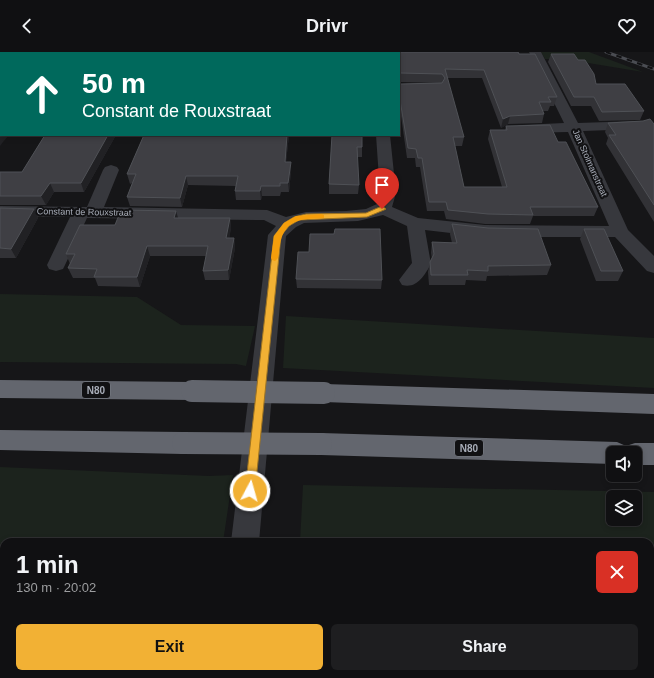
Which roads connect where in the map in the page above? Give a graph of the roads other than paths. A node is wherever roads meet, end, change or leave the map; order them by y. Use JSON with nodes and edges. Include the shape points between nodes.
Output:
{"nodes":[{"id":1,"x":535,"y":52,"type":"edge"},
{"id":2,"x":639,"y":125,"type":"edge"},
{"id":3,"x":574,"y":128,"type":"junction"},
{"id":4,"x":508,"y":130,"type":"edge"},
{"id":5,"x":383,"y":136,"type":"edge"},
{"id":6,"x":111,"y":170,"type":"dead end"},
{"id":7,"x":382,"y":209,"type":"junction"},
{"id":8,"x":0,"y":211,"type":"edge"},
{"id":9,"x":88,"y":212,"type":"junction"},
{"id":10,"x":416,"y":223,"type":"junction"},
{"id":11,"x":286,"y":224,"type":"junction"},
{"id":12,"x":620,"y":232,"type":"junction"},
{"id":13,"x":56,"y":265,"type":"dead end"},
{"id":14,"x":654,"y":267,"type":"edge"},
{"id":15,"x":408,"y":280,"type":"dead end"},
{"id":16,"x":0,"y":389,"type":"edge"},
{"id":17,"x":654,"y":404,"type":"edge"},
{"id":18,"x":0,"y":440,"type":"edge"},
{"id":19,"x":606,"y":453,"type":"edge"},
{"id":20,"x":642,"y":454,"type":"edge"},
{"id":21,"x":654,"y":454,"type":"edge"},
{"id":22,"x":244,"y":538,"type":"edge"}],
"edges":[{"from":1,"to":3,"type":"street","name":"Jan Stolmanstraat"},
{"from":2,"to":3,"type":"street"},
{"from":3,"to":4,"type":"street"},
{"from":3,"to":12,"type":"street","name":"Jan Stolmanstraat"},
{"from":5,"to":7,"type":"street","via":[[388,193]]},
{"from":6,"to":9,"type":"street"},
{"from":7,"to":10,"type":"street"},
{"from":7,"to":11,"type":"street","via":[[367,215],[306,217]]},
{"from":8,"to":9,"type":"street","name":"Constant de Rouxstraat"},
{"from":9,"to":11,"type":"street","name":"Constant de Rouxstraat","via":[[267,215]]},
{"from":9,"to":13,"type":"street"},
{"from":10,"to":12,"type":"street","via":[[485,231]]},
{"from":10,"to":15,"type":"street","via":[[422,264]]},
{"from":11,"to":22,"type":"street","via":[[277,236]]},
{"from":12,"to":14,"type":"street","name":"Jan Stolmanstraat"},
{"from":16,"to":17,"type":"highway","number":"N80","bridge":true,"via":[[324,393]]},
{"from":18,"to":19,"type":"highway","number":"N80","bridge":true,"via":[[321,444]]},
{"from":20,"to":21,"type":"highway"}]}
